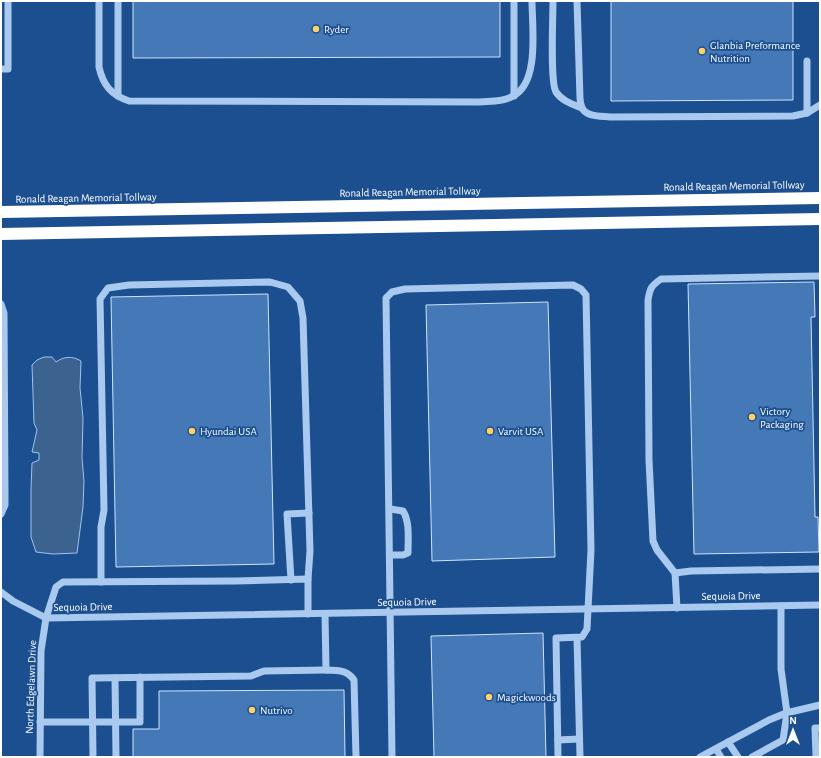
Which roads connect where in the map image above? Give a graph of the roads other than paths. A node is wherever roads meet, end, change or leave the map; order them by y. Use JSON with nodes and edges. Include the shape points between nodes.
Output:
{"nodes":[{"id":1,"x":8,"y":1,"type":"edge"},
{"id":2,"x":99,"y":1,"type":"edge"},
{"id":3,"x":118,"y":1,"type":"edge"},
{"id":4,"x":514,"y":1,"type":"edge"},
{"id":5,"x":532,"y":1,"type":"edge"},
{"id":6,"x":553,"y":1,"type":"edge"},
{"id":7,"x":577,"y":1,"type":"edge"},
{"id":8,"x":807,"y":61,"type":"dead end"},
{"id":9,"x":5,"y":69,"type":"edge"},
{"id":10,"x":118,"y":96,"type":"junction"},
{"id":11,"x":514,"y":96,"type":"junction"},
{"id":12,"x":820,"y":105,"type":"edge"},
{"id":13,"x":582,"y":108,"type":"junction"},
{"id":14,"x":807,"y":113,"type":"junction"},
{"id":15,"x":820,"y":198,"type":"edge"},
{"id":16,"x":1,"y":212,"type":"edge"},
{"id":17,"x":820,"y":219,"type":"edge"},
{"id":18,"x":1,"y":234,"type":"edge"},
{"id":19,"x":820,"y":276,"type":"edge"},
{"id":20,"x":1,"y":304,"type":"edge"},
{"id":21,"x":3,"y":436,"type":"edge"},
{"id":22,"x":390,"y":510,"type":"junction"},
{"id":23,"x":309,"y":513,"type":"junction"},
{"id":24,"x":1,"y":514,"type":"edge"},
{"id":25,"x":390,"y":555,"type":"junction"},
{"id":26,"x":820,"y":569,"type":"edge"},
{"id":27,"x":675,"y":573,"type":"junction"},
{"id":28,"x":308,"y":579,"type":"junction"},
{"id":29,"x":290,"y":580,"type":"junction"},
{"id":30,"x":101,"y":582,"type":"junction"},
{"id":31,"x":1,"y":592,"type":"edge"},
{"id":32,"x":820,"y":605,"type":"edge"},
{"id":33,"x":781,"y":606,"type":"junction"},
{"id":34,"x":678,"y":608,"type":"junction"},
{"id":35,"x":587,"y":610,"type":"junction"},
{"id":36,"x":390,"y":613,"type":"junction"},
{"id":37,"x":308,"y":614,"type":"junction"},
{"id":38,"x":325,"y":614,"type":"junction"},
{"id":39,"x":46,"y":618,"type":"junction"},
{"id":40,"x":577,"y":638,"type":"junction"},
{"id":41,"x":326,"y":670,"type":"junction"},
{"id":42,"x":140,"y":677,"type":"junction"},
{"id":43,"x":115,"y":678,"type":"junction"},
{"id":44,"x":820,"y":705,"type":"edge"},
{"id":45,"x":788,"y":713,"type":"junction"},
{"id":46,"x":40,"y":722,"type":"junction"},
{"id":47,"x":92,"y":722,"type":"junction"},
{"id":48,"x":116,"y":722,"type":"junction"},
{"id":49,"x":820,"y":728,"type":"edge"},
{"id":50,"x":558,"y":740,"type":"junction"},
{"id":51,"x":579,"y":740,"type":"junction"},
{"id":52,"x":728,"y":742,"type":"junction"},
{"id":53,"x":716,"y":749,"type":"junction"},
{"id":54,"x":40,"y":757,"type":"edge"},
{"id":55,"x":93,"y":757,"type":"edge"},
{"id":56,"x":116,"y":757,"type":"edge"},
{"id":57,"x":356,"y":757,"type":"edge"},
{"id":58,"x":392,"y":757,"type":"edge"},
{"id":59,"x":558,"y":757,"type":"edge"},
{"id":60,"x":580,"y":757,"type":"edge"},
{"id":61,"x":700,"y":757,"type":"edge"},
{"id":62,"x":721,"y":757,"type":"edge"},
{"id":63,"x":738,"y":757,"type":"edge"},
{"id":64,"x":752,"y":757,"type":"edge"},
{"id":65,"x":816,"y":757,"type":"edge"}],
"edges":[{"from":1,"to":9,"type":"street"},
{"from":2,"to":10,"type":"street","via":[[101,78]]},
{"from":3,"to":10,"type":"street"},
{"from":4,"to":11,"type":"street"},
{"from":5,"to":11,"type":"street","via":[[533,64],[529,78]]},
{"from":6,"to":13,"type":"street","via":[[555,90],[562,99]]},
{"from":7,"to":13,"type":"street"},
{"from":8,"to":14,"type":"street"},
{"from":10,"to":11,"type":"street","via":[[129,101],[480,102],[504,100]]},
{"from":12,"to":14,"type":"street"},
{"from":13,"to":14,"type":"street","via":[[597,116],[793,116]]},
{"from":15,"to":16,"type":"highway","name":"Ronald Reagan Memorial Tollway"},
{"from":17,"to":18,"type":"highway"},
{"from":19,"to":27,"type":"street","via":[[661,279],[649,290],[653,540],[657,550]]},
{"from":20,"to":21,"type":"street","via":[[4,313]]},
{"from":21,"to":24,"type":"street","via":[[5,505]]},
{"from":22,"to":25,"type":"street"},
{"from":22,"to":25,"type":"street","via":[[403,511],[407,517],[408,542],[408,553]]},
{"from":22,"to":35,"type":"street","via":[[386,298],[392,292],[405,288],[572,285],[582,289],[586,295],[591,550]]},
{"from":23,"to":28,"type":"street"},
{"from":23,"to":29,"type":"street","via":[[288,514]]},
{"from":23,"to":30,"type":"street","via":[[303,318],[300,301],[288,288],[270,282],[108,288],[100,299],[104,510],[101,527]]},
{"from":25,"to":36,"type":"street"},
{"from":26,"to":27,"type":"street"},
{"from":27,"to":34,"type":"street"},
{"from":28,"to":29,"type":"street","name":"North Edgelawn Drive"},
{"from":28,"to":37,"type":"street"},
{"from":29,"to":30,"type":"street","name":"North Edgelawn Drive"},
{"from":30,"to":39,"type":"street","name":"North Edgelawn Drive","via":[[63,582],[56,587]]},
{"from":31,"to":39,"type":"street","name":"Sequoia Drive"},
{"from":32,"to":33,"type":"street","name":"Sequoia Drive"},
{"from":33,"to":34,"type":"street","name":"Sequoia Drive"},
{"from":33,"to":45,"type":"street","via":[[781,669]]},
{"from":34,"to":35,"type":"street","name":"Sequoia Drive"},
{"from":35,"to":36,"type":"street","name":"Sequoia Drive"},
{"from":35,"to":40,"type":"street","via":[[587,629],[584,635]]},
{"from":36,"to":38,"type":"street","name":"Sequoia Drive"},
{"from":36,"to":58,"type":"street"},
{"from":37,"to":38,"type":"street","name":"Sequoia Drive"},
{"from":37,"to":39,"type":"street","name":"Sequoia Drive"},
{"from":38,"to":41,"type":"street"},
{"from":39,"to":46,"type":"street","name":"North Edgelawn Drive","via":[[41,651]]},
{"from":40,"to":50,"type":"street","via":[[556,638]]},
{"from":40,"to":51,"type":"street"},
{"from":41,"to":42,"type":"street","via":[[264,671],[251,676]]},
{"from":41,"to":57,"type":"street","via":[[349,673],[354,680]]},
{"from":42,"to":43,"type":"street"},
{"from":42,"to":48,"type":"street","via":[[140,722]]},
{"from":43,"to":47,"type":"street","via":[[92,678]]},
{"from":43,"to":48,"type":"street"},
{"from":44,"to":45,"type":"street"},
{"from":45,"to":52,"type":"street"},
{"from":45,"to":64,"type":"street","via":[[783,740]]},
{"from":46,"to":47,"type":"street"},
{"from":46,"to":54,"type":"street","name":"North Edgelawn Drive"},
{"from":47,"to":48,"type":"street"},
{"from":47,"to":55,"type":"street"},
{"from":48,"to":56,"type":"street"},
{"from":49,"to":65,"type":"street","via":[[815,728]]},
{"from":50,"to":51,"type":"street"},
{"from":50,"to":59,"type":"street"},
{"from":51,"to":60,"type":"street"},
{"from":52,"to":53,"type":"street"},
{"from":52,"to":63,"type":"street"},
{"from":53,"to":61,"type":"street"},
{"from":53,"to":62,"type":"street"}]}
